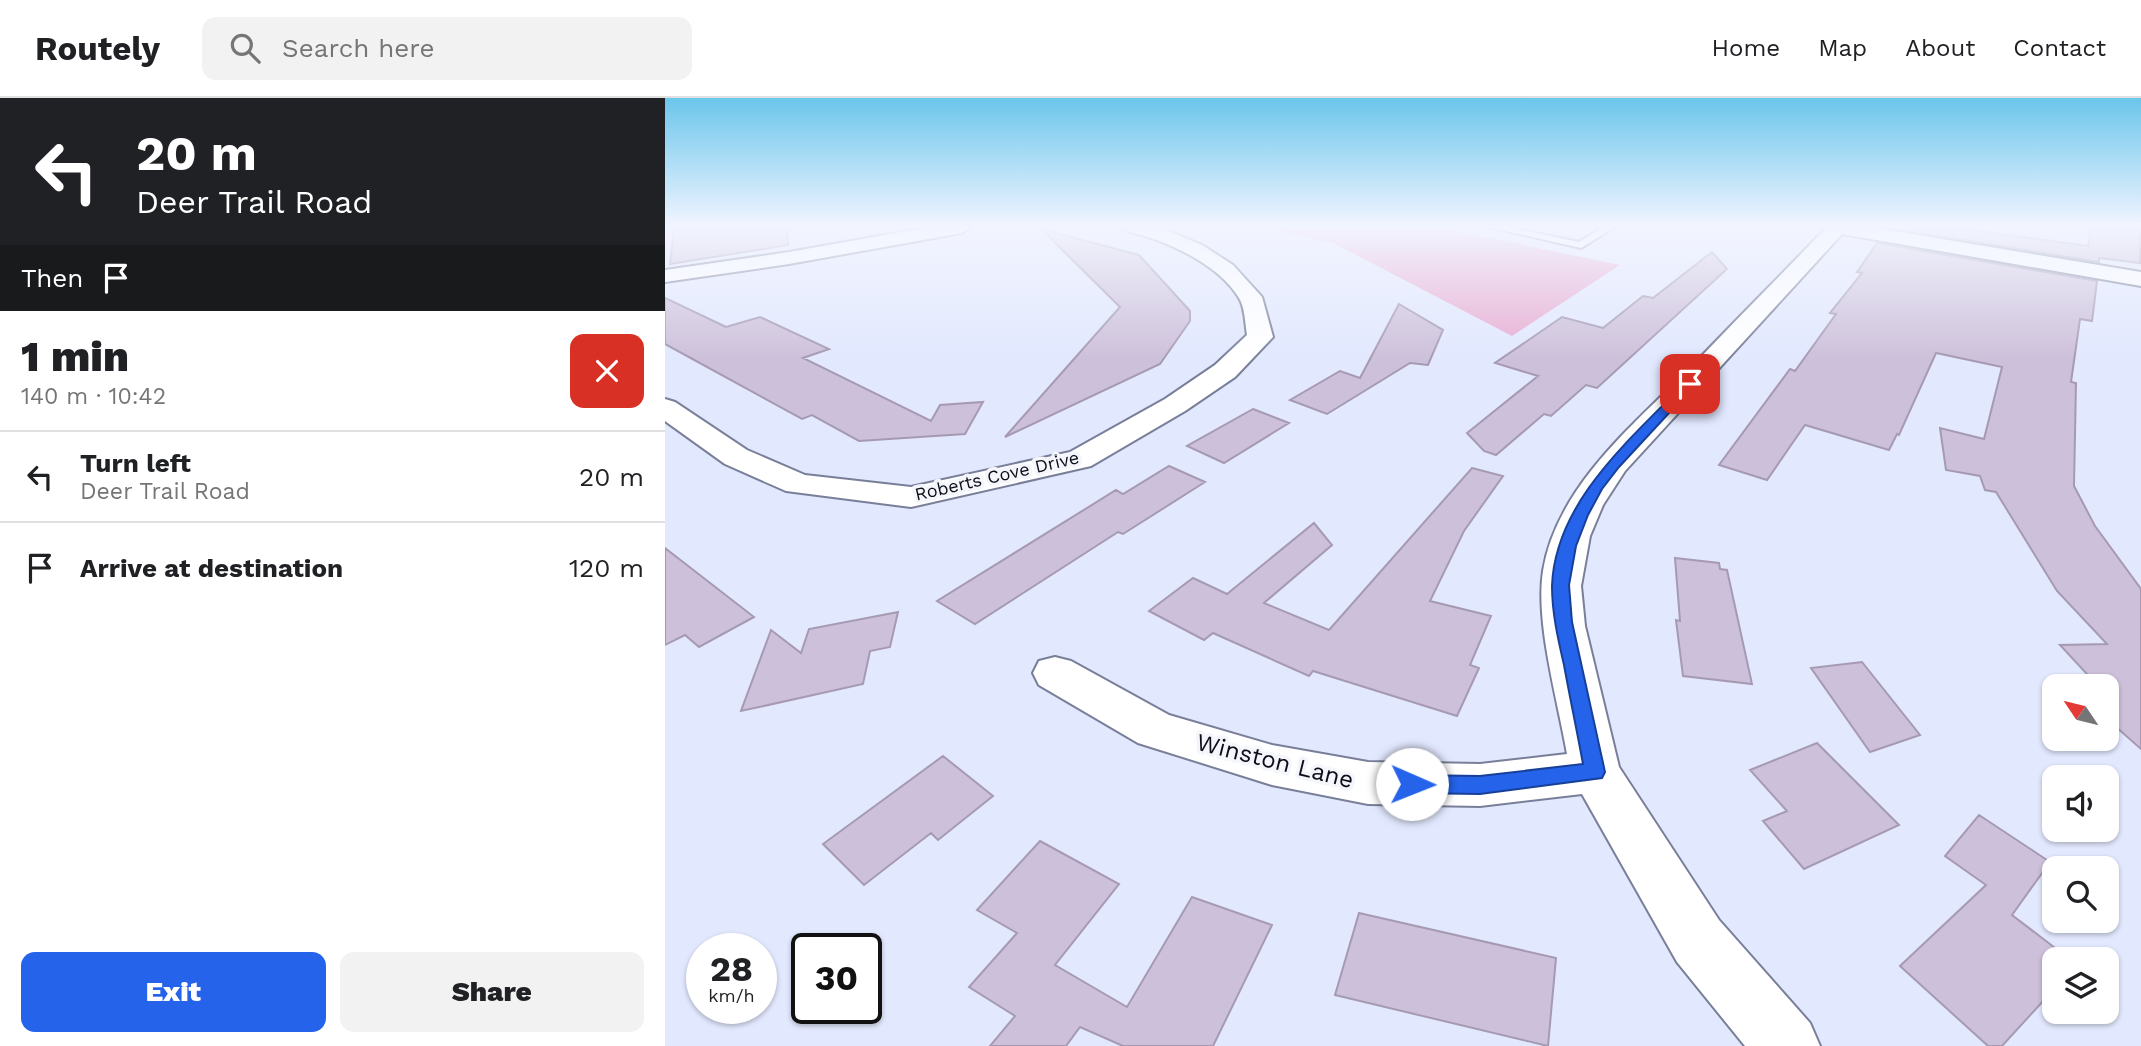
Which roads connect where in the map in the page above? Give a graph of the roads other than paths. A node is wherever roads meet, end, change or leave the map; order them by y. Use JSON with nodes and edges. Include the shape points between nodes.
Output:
{"nodes":[{"id":1,"x":698,"y":271,"type":"edge"},
{"id":2,"x":1226,"y":271,"type":"edge"},
{"id":3,"x":1795,"y":271,"type":"edge"},
{"id":4,"x":2096,"y":271,"type":"edge"},
{"id":5,"x":665,"y":276,"type":"edge"},
{"id":6,"x":2141,"y":279,"type":"edge"},
{"id":7,"x":665,"y":408,"type":"edge"},
{"id":8,"x":1055,"y":673,"type":"dead end"},
{"id":9,"x":1595,"y":772,"type":"junction"},
{"id":10,"x":1787,"y":1046,"type":"edge"}],
"edges":[{"from":1,"to":5,"type":"street"},
{"from":2,"to":7,"type":"street","name":"Roberts Cove Drive","via":[[1251,297],[1260,337],[1225,371],[1175,405],[1080,459],[911,497],[798,484],[736,457]]},
{"from":3,"to":9,"type":"street","via":[[1614,464],[1596,488],[1568,546],[1560,585],[1564,622]]},
{"from":4,"to":6,"type":"street"},
{"from":8,"to":9,"type":"street","name":"Winston Lane","via":[[1155,730],[1272,765],[1354,781],[1480,785]]},
{"from":9,"to":10,"type":"street","via":[[1698,941]]}]}
